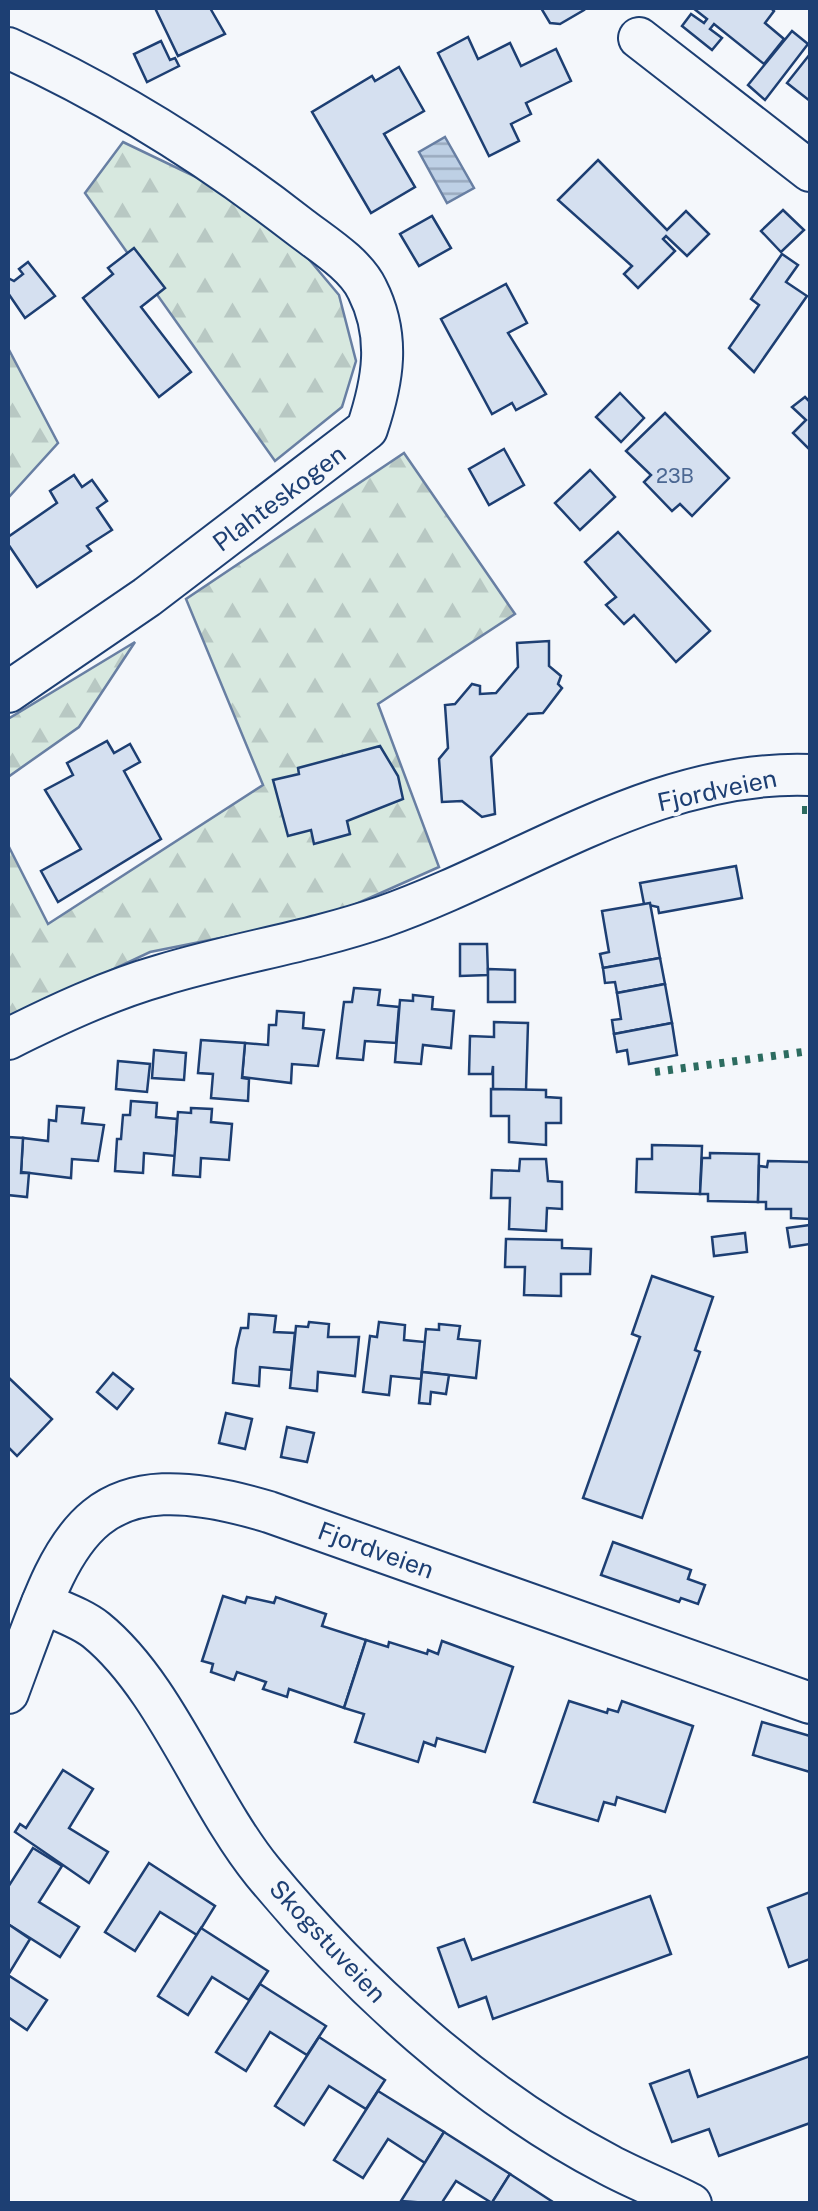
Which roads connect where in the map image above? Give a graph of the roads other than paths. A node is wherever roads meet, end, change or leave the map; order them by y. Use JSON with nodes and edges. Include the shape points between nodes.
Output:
{"nodes":[{"id":1,"x":638,"y":38,"type":"dead end"},
{"id":2,"x":8,"y":48,"type":"edge"},
{"id":3,"x":810,"y":171,"type":"edge"},
{"id":4,"x":8,"y":692,"type":"edge"},
{"id":5,"x":810,"y":775,"type":"edge"},
{"id":6,"x":8,"y":1039,"type":"edge"},
{"id":7,"x":42,"y":1603,"type":"junction"},
{"id":8,"x":14,"y":1677,"type":"edge"},
{"id":9,"x":810,"y":1703,"type":"edge"},
{"id":10,"x":691,"y":2204,"type":"edge"}],
"edges":[{"from":1,"to":3,"type":"street"},
{"from":2,"to":4,"type":"street","name":"Plahteskogen","via":[[157,125],[250,188],[366,285],[384,331],[381,387],[367,429],[147,597]]},
{"from":5,"to":6,"type":"street","name":"Fjordveien","via":[[675,794],[424,902],[331,934],[160,975]]},
{"from":7,"to":8,"type":"street","name":"Fjordveien"},
{"from":7,"to":9,"type":"street","name":"Fjordveien","via":[[65,1550],[103,1510],[152,1492],[213,1495]]},
{"from":7,"to":10,"type":"street","name":"Skogstuveien","via":[[92,1627],[127,1660],[262,1870],[395,2012],[537,2120],[607,2164]]}]}
